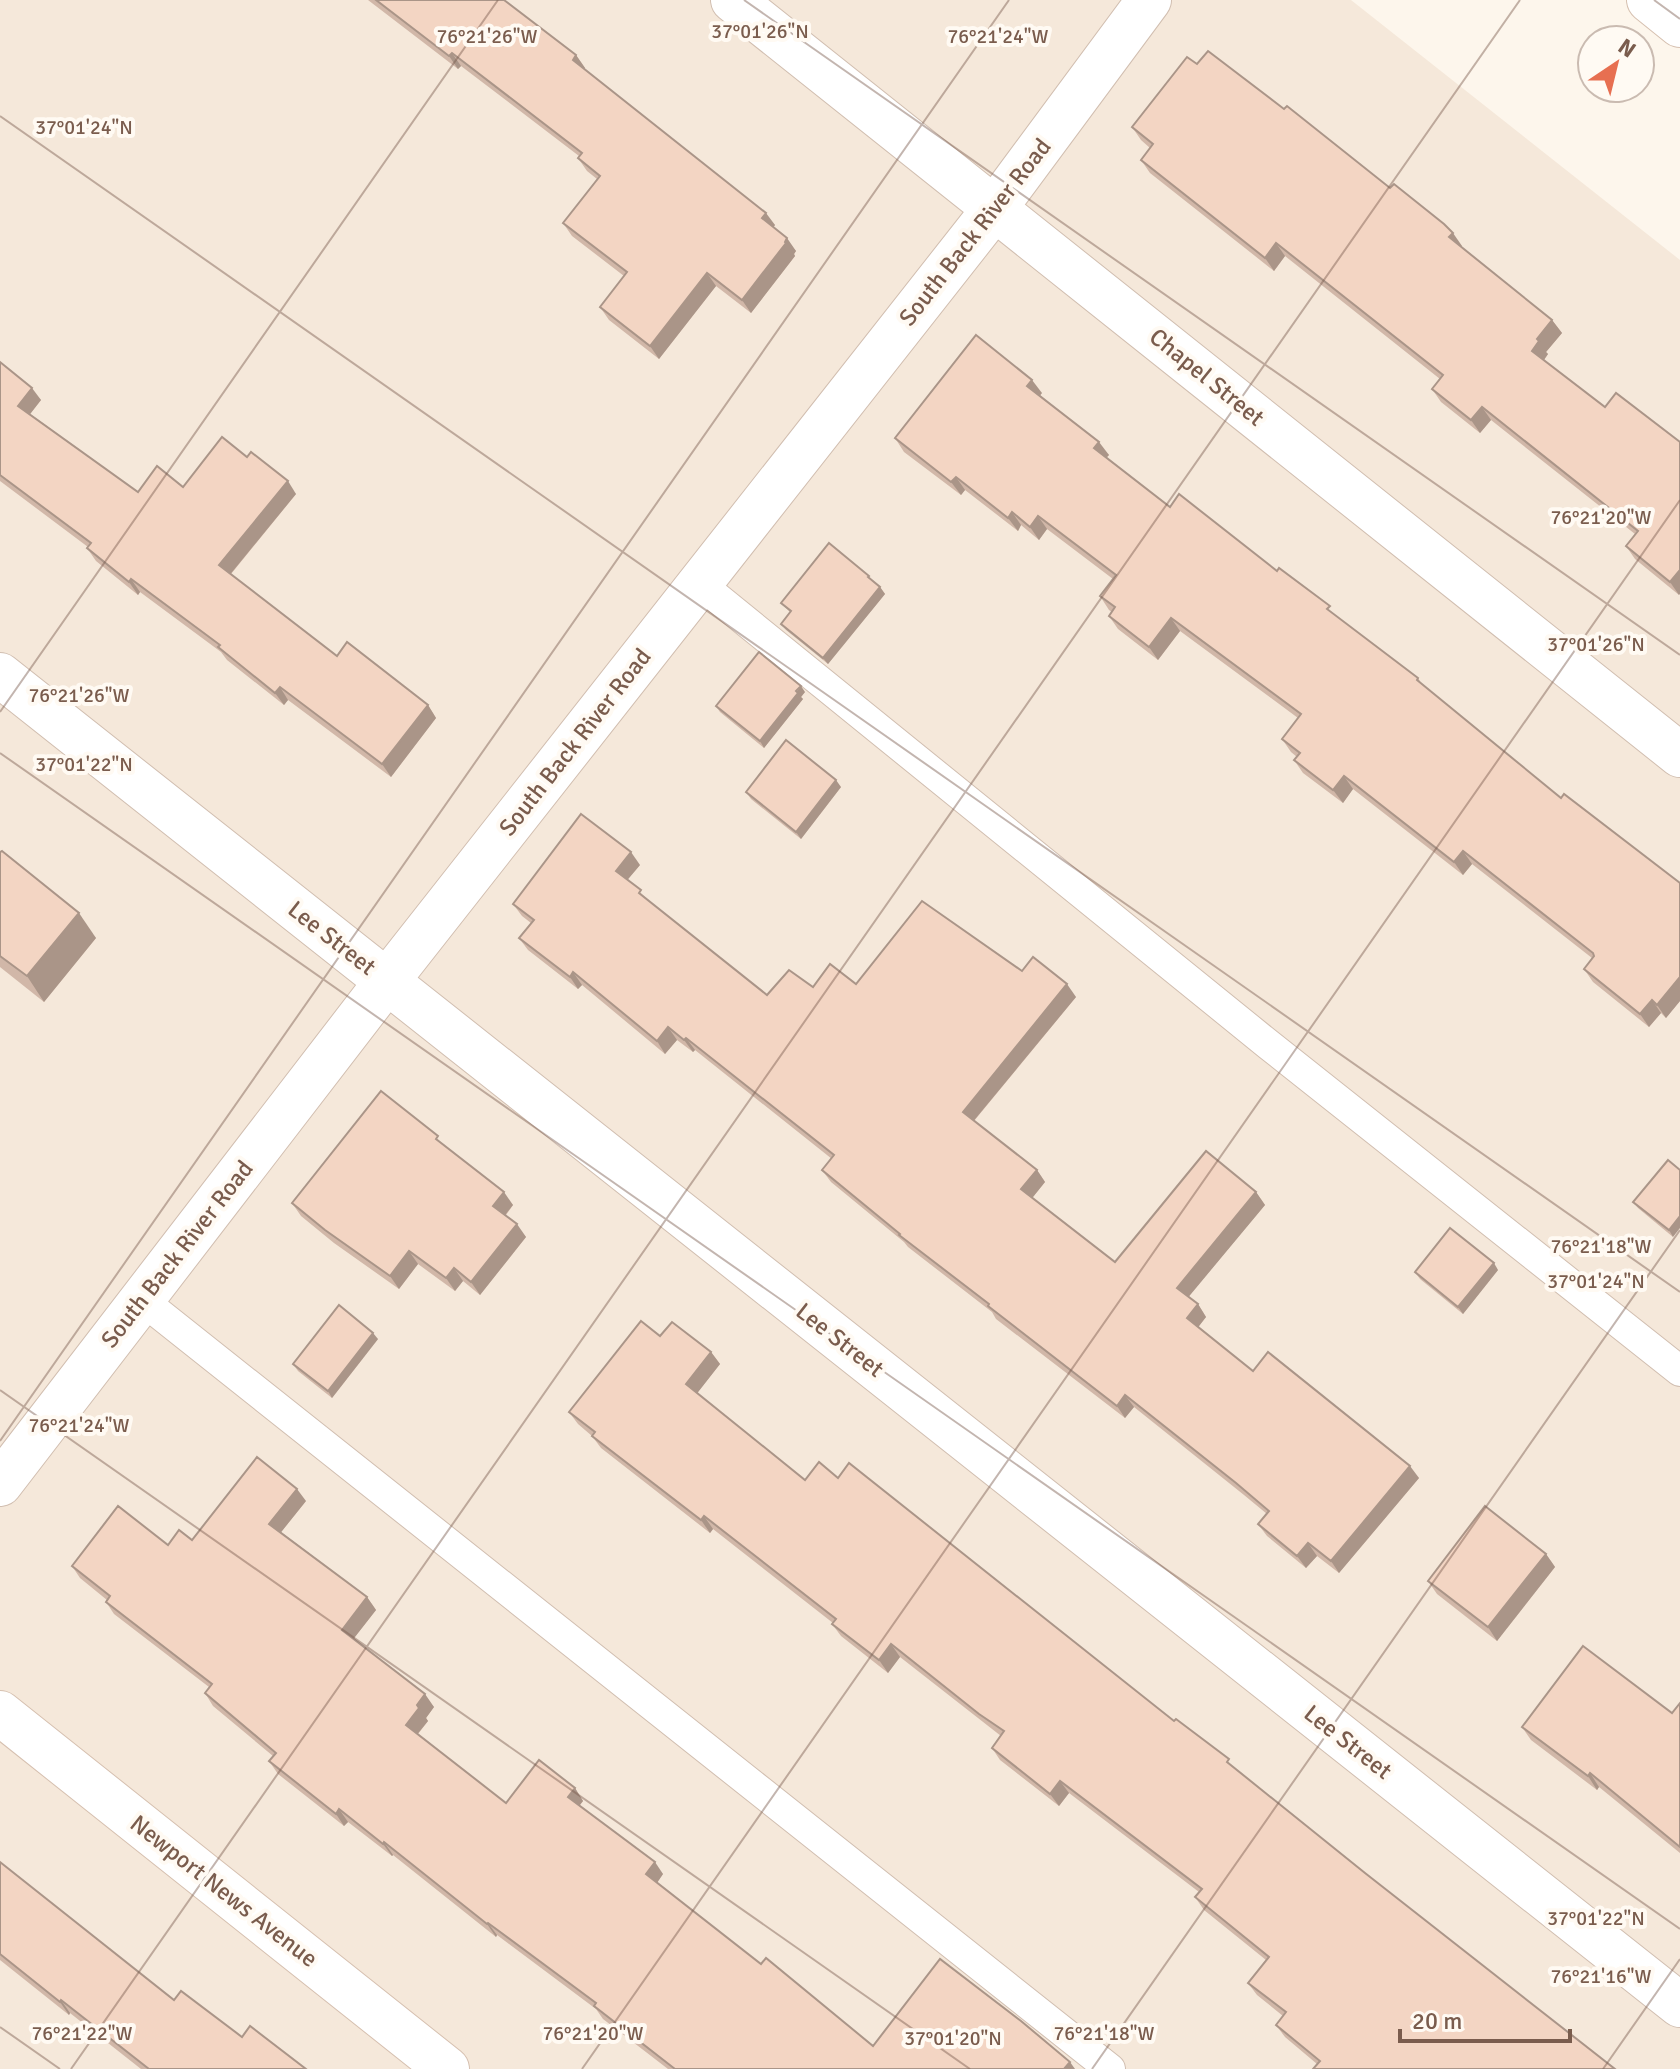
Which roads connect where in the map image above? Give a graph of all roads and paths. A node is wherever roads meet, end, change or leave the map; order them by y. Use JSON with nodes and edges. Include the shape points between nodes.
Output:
{"nodes":[{"id":1,"x":733,"y":0,"type":"edge"},
{"id":2,"x":1149,"y":0,"type":"edge"},
{"id":3,"x":1649,"y":0,"type":"edge"},
{"id":4,"x":1680,"y":25,"type":"edge"},
{"id":5,"x":995,"y":208,"type":"junction"},
{"id":6,"x":700,"y":584,"type":"junction"},
{"id":7,"x":0,"y":675,"type":"edge"},
{"id":8,"x":1680,"y":755,"type":"edge"},
{"id":9,"x":387,"y":981,"type":"junction"},
{"id":10,"x":142,"y":1300,"type":"junction"},
{"id":11,"x":1680,"y":1371,"type":"edge"},
{"id":12,"x":0,"y":1484,"type":"edge"},
{"id":13,"x":0,"y":1713,"type":"edge"},
{"id":14,"x":1680,"y":2005,"type":"edge"},
{"id":15,"x":447,"y":2069,"type":"edge"},
{"id":16,"x":1110,"y":2069,"type":"edge"}],
"edges":[{"from":1,"to":5,"type":"street","name":"Chapel Street"},
{"from":2,"to":5,"type":"street","name":"South Back River Road"},
{"from":3,"to":4,"type":"street"},
{"from":5,"to":6,"type":"street","name":"South Back River Road"},
{"from":5,"to":8,"type":"street","name":"Chapel Street"},
{"from":6,"to":9,"type":"street","name":"South Back River Road"},
{"from":6,"to":11,"type":"lane"},
{"from":7,"to":9,"type":"street","name":"Lee Street"},
{"from":9,"to":10,"type":"street","name":"South Back River Road"},
{"from":9,"to":14,"type":"street","name":"Lee Street"},
{"from":10,"to":12,"type":"street","name":"South Back River Road"},
{"from":10,"to":16,"type":"lane"},
{"from":13,"to":15,"type":"street","name":"Newport News Avenue"}]}
